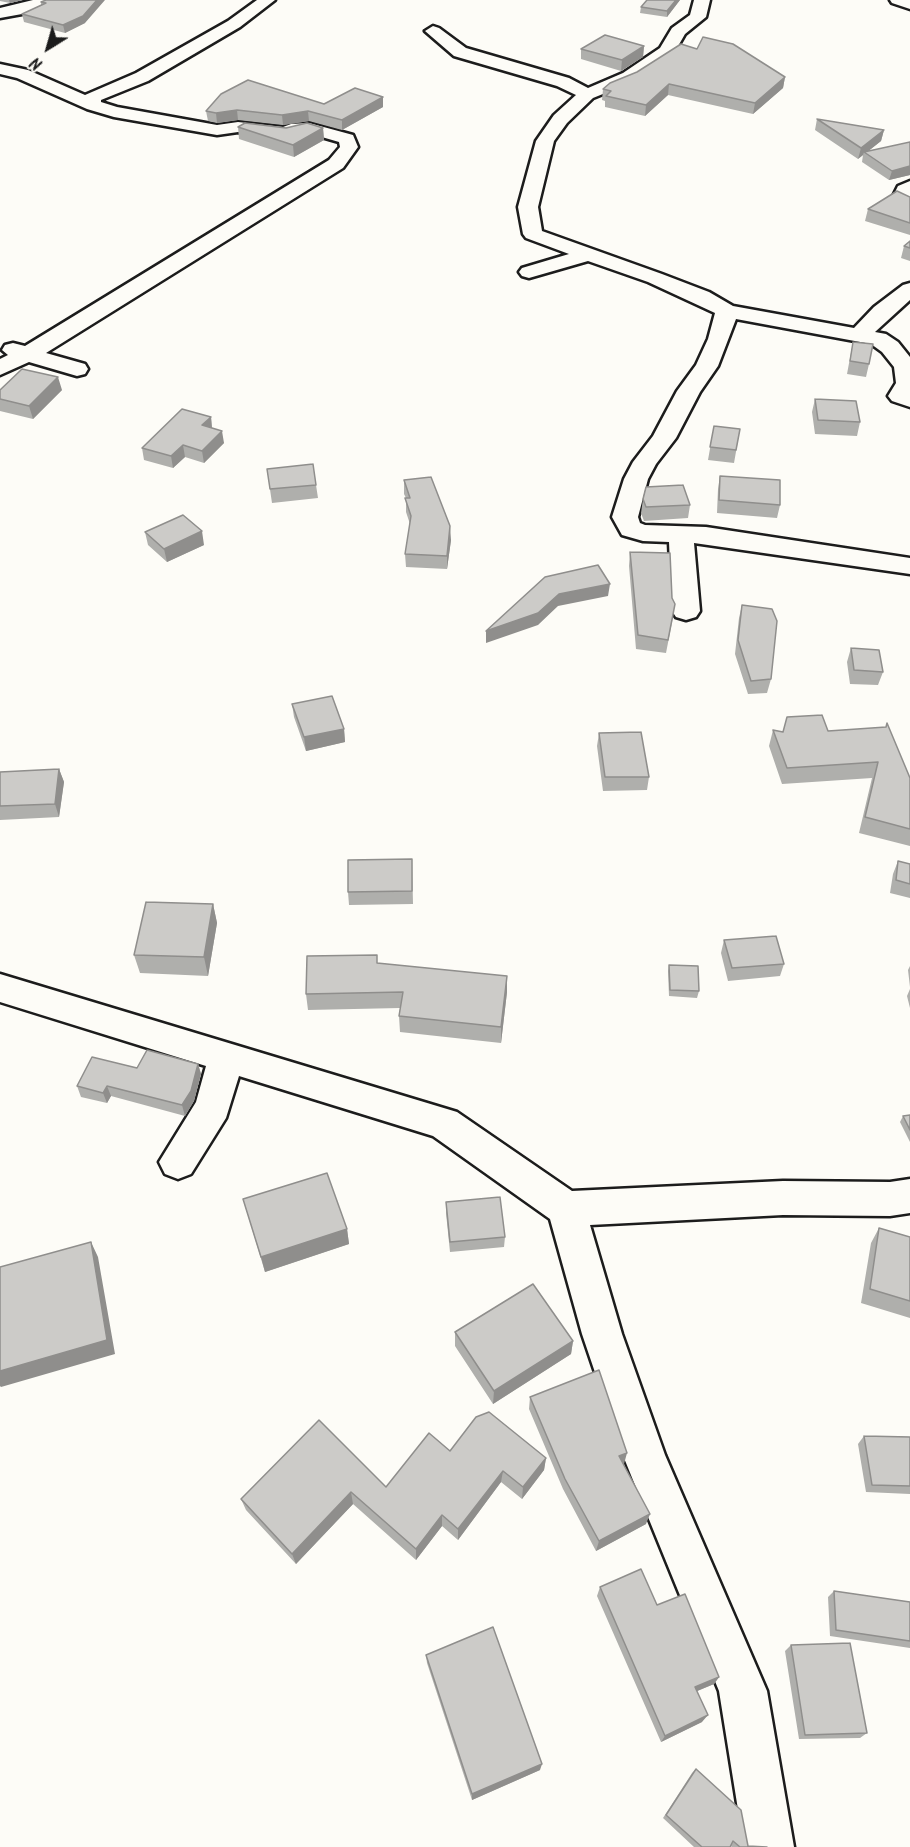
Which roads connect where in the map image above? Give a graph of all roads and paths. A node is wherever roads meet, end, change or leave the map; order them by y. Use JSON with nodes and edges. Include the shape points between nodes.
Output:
{"nodes":[{"id":1,"x":50,"y":0,"type":"edge"},
{"id":2,"x":267,"y":0,"type":"edge"},
{"id":3,"x":702,"y":0,"type":"edge"},
{"id":4,"x":898,"y":0,"type":"edge"},
{"id":5,"x":910,"y":4,"type":"edge"},
{"id":6,"x":0,"y":13,"type":"edge"},
{"id":7,"x":433,"y":32,"type":"dead end"},
{"id":8,"x":0,"y":69,"type":"edge"},
{"id":9,"x":587,"y":94,"type":"junction"},
{"id":10,"x":93,"y":105,"type":"junction"},
{"id":11,"x":910,"y":187,"type":"edge"},
{"id":12,"x":910,"y":200,"type":"edge"},
{"id":13,"x":590,"y":254,"type":"junction"},
{"id":14,"x":529,"y":272,"type":"dead end"},
{"id":15,"x":910,"y":289,"type":"edge"},
{"id":16,"x":727,"y":311,"type":"junction"},
{"id":17,"x":859,"y":336,"type":"junction"},
{"id":18,"x":0,"y":346,"type":"edge"},
{"id":19,"x":28,"y":354,"type":"junction"},
{"id":20,"x":0,"y":368,"type":"edge"},
{"id":21,"x":77,"y":369,"type":"dead end"},
{"id":22,"x":910,"y":400,"type":"edge"},
{"id":23,"x":681,"y":534,"type":"junction"},
{"id":24,"x":910,"y":566,"type":"edge"},
{"id":25,"x":686,"y":611,"type":"dead end"},
{"id":26,"x":0,"y":988,"type":"edge"},
{"id":27,"x":226,"y":1057,"type":"junction"},
{"id":28,"x":178,"y":1162,"type":"dead end"},
{"id":29,"x":910,"y":1196,"type":"edge"},
{"id":30,"x":566,"y":1209,"type":"junction"},
{"id":31,"x":769,"y":1847,"type":"edge"}],
"edges":[{"from":1,"to":6,"type":"street"},
{"from":2,"to":10,"type":"street","via":[[234,24],[142,77],[92,97]]},
{"from":3,"to":9,"type":"street","via":[[698,17],[678,31],[668,51],[629,77]]},
{"from":4,"to":5,"type":"street"},
{"from":7,"to":9,"type":"street","via":[[460,52],[563,82]]},
{"from":8,"to":10,"type":"street"},
{"from":9,"to":13,"type":"street","via":[[570,108],[545,141],[528,207],[533,234]]},
{"from":10,"to":19,"type":"street","via":[[217,130],[238,127],[286,133],[309,128],[347,139],[349,147],[336,164]]},
{"from":11,"to":12,"type":"street","via":[[903,196]]},
{"from":13,"to":14,"type":"street"},
{"from":13,"to":16,"type":"street"},
{"from":15,"to":17,"type":"street"},
{"from":16,"to":17,"type":"street"},
{"from":16,"to":23,"type":"street","via":[[707,366],[636,479],[625,517],[631,529],[643,533]]},
{"from":17,"to":22,"type":"street","via":[[878,339],[900,358],[907,383],[900,396]]},
{"from":18,"to":19,"type":"street"},
{"from":19,"to":20,"type":"street"},
{"from":19,"to":21,"type":"street"},
{"from":23,"to":24,"type":"street"},
{"from":23,"to":25,"type":"street"},
{"from":26,"to":27,"type":"street"},
{"from":27,"to":28,"type":"street","via":[[213,1107]]},
{"from":27,"to":30,"type":"street","via":[[444,1123]]},
{"from":29,"to":30,"type":"street"},
{"from":30,"to":31,"type":"street","via":[[602,1334],[645,1458],[743,1691]]}]}
